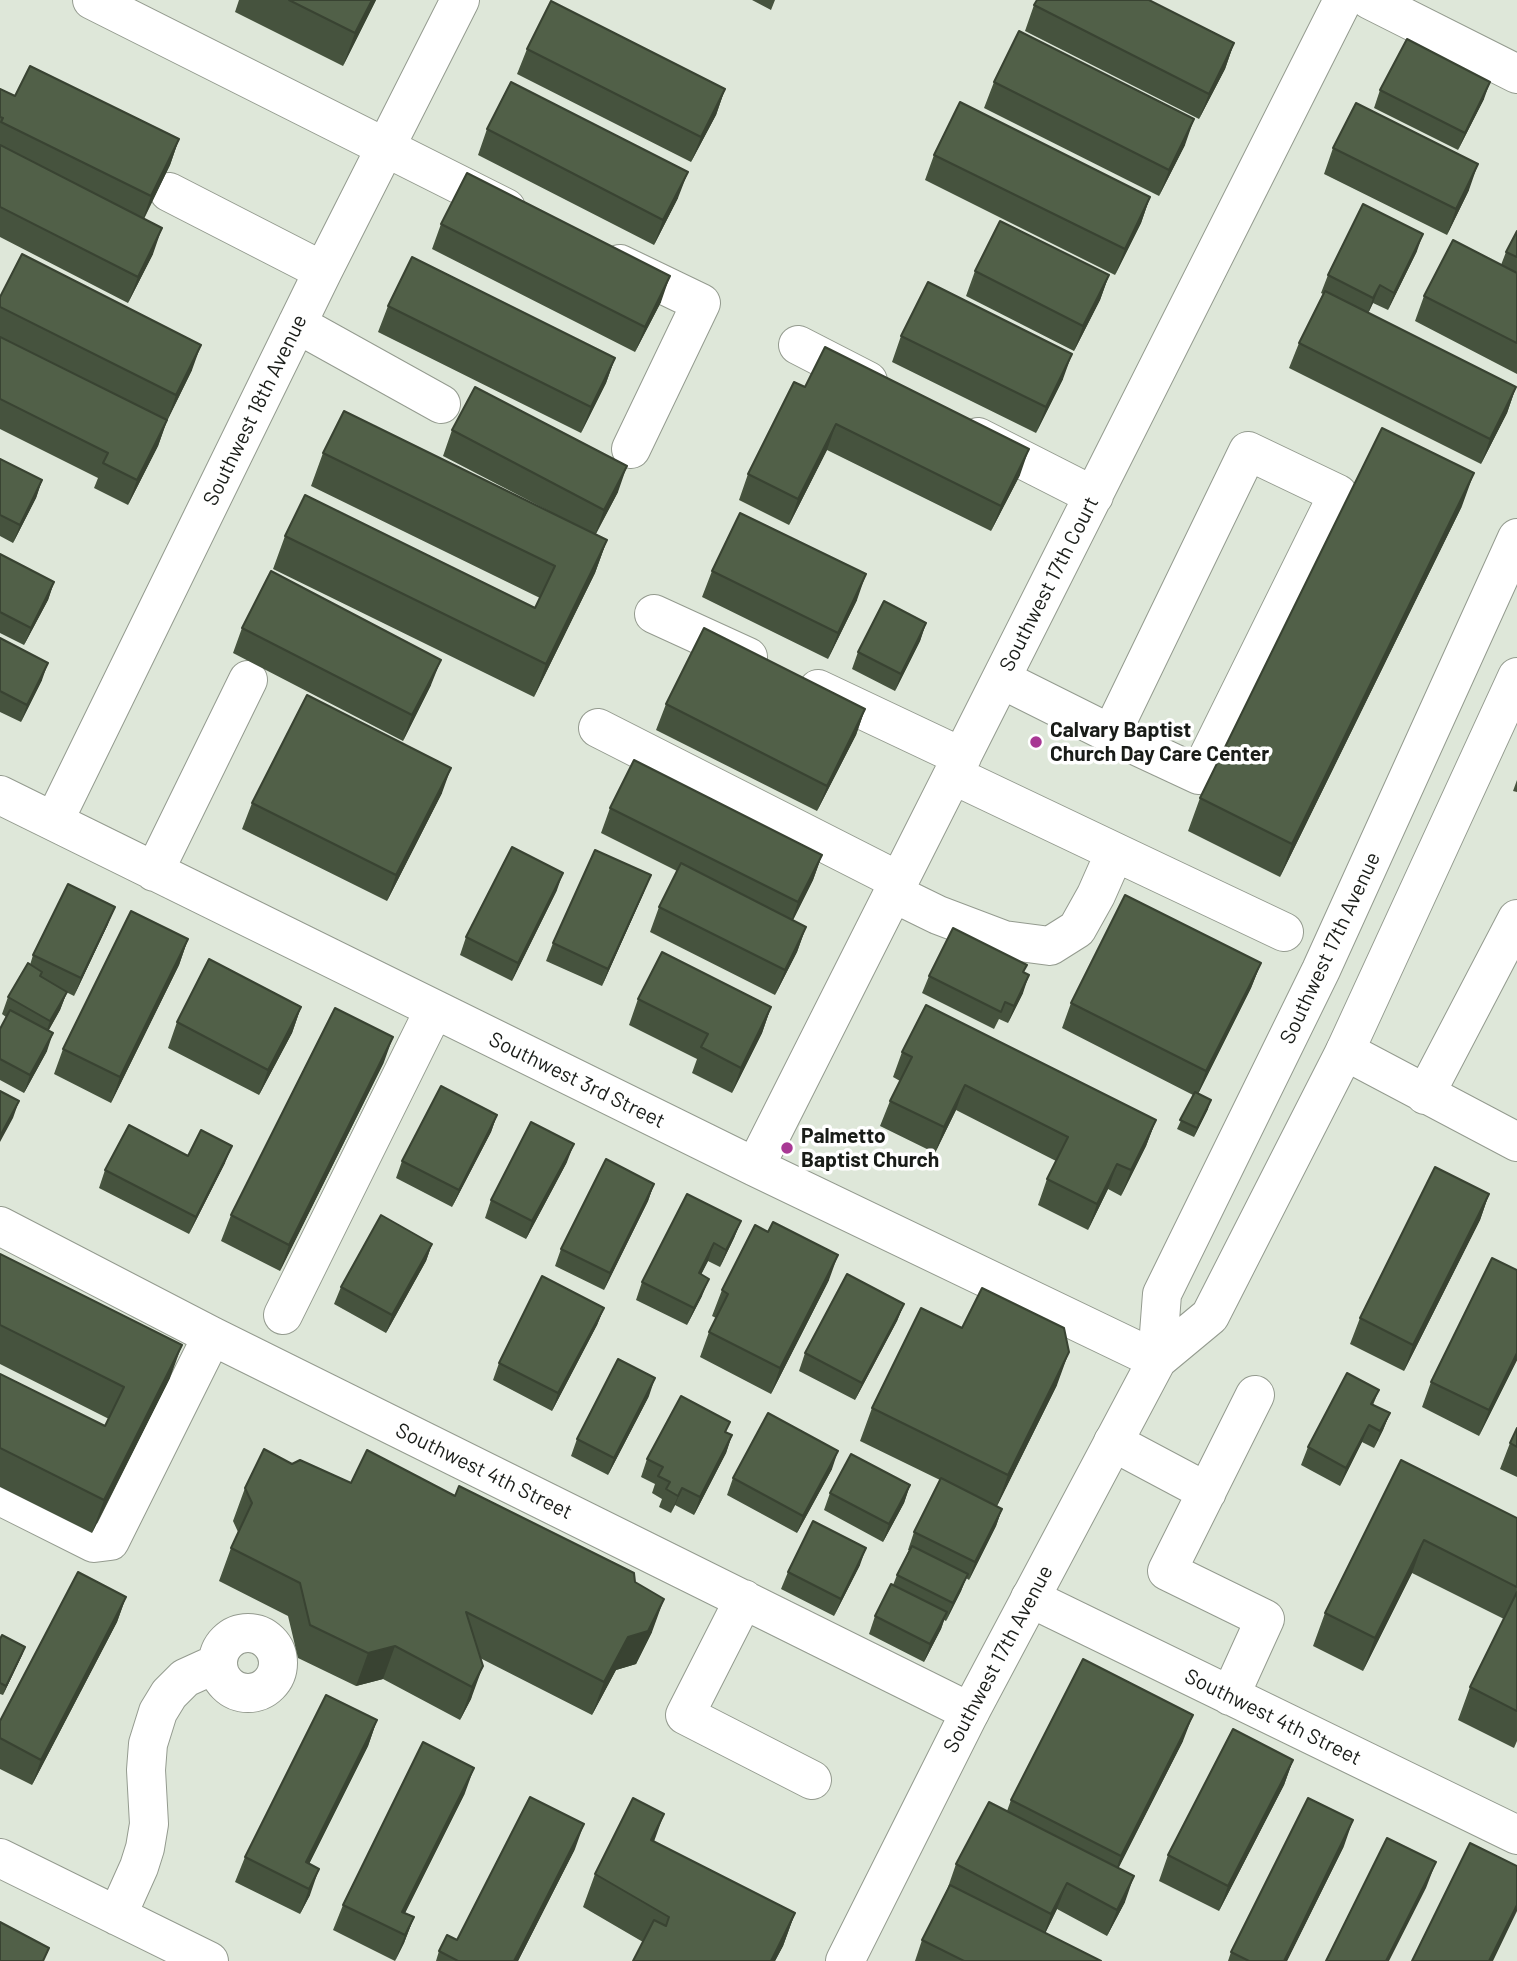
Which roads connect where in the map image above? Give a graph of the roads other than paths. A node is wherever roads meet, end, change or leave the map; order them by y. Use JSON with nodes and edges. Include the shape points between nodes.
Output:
{"nodes":[{"id":1,"x":92,"y":0,"type":"edge"},
{"id":2,"x":460,"y":0,"type":"edge"},
{"id":3,"x":1343,"y":0,"type":"edge"},
{"id":4,"x":1370,"y":0,"type":"edge"},
{"id":5,"x":1517,"y":74,"type":"edge"},
{"id":6,"x":386,"y":147,"type":"junction"},
{"id":7,"x":169,"y":192,"type":"edge"},
{"id":8,"x":538,"y":224,"type":"edge"},
{"id":9,"x":588,"y":248,"type":"edge"},
{"id":10,"x":323,"y":271,"type":"junction"},
{"id":11,"x":297,"y":324,"type":"junction"},
{"id":12,"x":799,"y":345,"type":"dead end"},
{"id":13,"x":897,"y":396,"type":"edge"},
{"id":14,"x":441,"y":404,"type":"dead end"},
{"id":15,"x":947,"y":421,"type":"edge"},
{"id":16,"x":631,"y":449,"type":"dead end"},
{"id":17,"x":1094,"y":496,"type":"junction"},
{"id":18,"x":1517,"y":538,"type":"edge"},
{"id":19,"x":654,"y":614,"type":"dead end"},
{"id":20,"x":1517,"y":677,"type":"edge"},
{"id":21,"x":1001,"y":679,"type":"junction"},
{"id":22,"x":248,"y":680,"type":"dead end"},
{"id":23,"x":598,"y":728,"type":"dead end"},
{"id":24,"x":1111,"y":734,"type":"junction"},
{"id":25,"x":957,"y":766,"type":"junction"},
{"id":26,"x":0,"y":795,"type":"edge"},
{"id":27,"x":54,"y":821,"type":"junction"},
{"id":28,"x":1115,"y":852,"type":"junction"},
{"id":29,"x":154,"y":872,"type":"junction"},
{"id":30,"x":896,"y":887,"type":"junction"},
{"id":31,"x":1517,"y":919,"type":"edge"},
{"id":32,"x":1284,"y":932,"type":"dead end"},
{"id":33,"x":1321,"y":970,"type":"junction"},
{"id":34,"x":434,"y":1010,"type":"junction"},
{"id":35,"x":1345,"y":1051,"type":"junction"},
{"id":36,"x":1425,"y":1095,"type":"junction"},
{"id":37,"x":1513,"y":1132,"type":"edge"},
{"id":38,"x":755,"y":1167,"type":"junction"},
{"id":39,"x":0,"y":1226,"type":"edge"},
{"id":40,"x":283,"y":1315,"type":"dead end"},
{"id":41,"x":212,"y":1336,"type":"junction"},
{"id":42,"x":1157,"y":1360,"type":"junction"},
{"id":43,"x":1255,"y":1395,"type":"dead end"},
{"id":44,"x":1113,"y":1442,"type":"junction"},
{"id":45,"x":1207,"y":1492,"type":"junction"},
{"id":46,"x":0,"y":1496,"type":"edge"},
{"id":47,"x":1030,"y":1598,"type":"junction"},
{"id":48,"x":744,"y":1599,"type":"junction"},
{"id":49,"x":218,"y":1663,"type":"dead end"},
{"id":50,"x":1230,"y":1696,"type":"junction"},
{"id":51,"x":970,"y":1712,"type":"junction"},
{"id":52,"x":813,"y":1780,"type":"dead end"},
{"id":53,"x":1517,"y":1835,"type":"edge"},
{"id":54,"x":0,"y":1858,"type":"edge"},
{"id":55,"x":117,"y":1916,"type":"junction"},
{"id":56,"x":208,"y":1961,"type":"edge"},
{"id":57,"x":845,"y":1961,"type":"edge"}],
"edges":[{"from":1,"to":6,"type":"street"},
{"from":2,"to":6,"type":"street","name":"Southwest 18th Avenue"},
{"from":3,"to":17,"type":"street","name":"Southwest 17th Court"},
{"from":4,"to":5,"type":"street"},
{"from":6,"to":8,"type":"street"},
{"from":6,"to":10,"type":"street","name":"Southwest 18th Avenue"},
{"from":7,"to":10,"type":"street"},
{"from":9,"to":16,"type":"street","via":[[701,303]]},
{"from":10,"to":11,"type":"street","name":"Southwest 18th Avenue"},
{"from":11,"to":14,"type":"street"},
{"from":11,"to":27,"type":"street","name":"Southwest 18th Avenue"},
{"from":12,"to":13,"type":"street"},
{"from":15,"to":17,"type":"street"},
{"from":17,"to":21,"type":"street","name":"Southwest 17th Court"},
{"from":18,"to":33,"type":"street","name":"Southwest 17th Avenue"},
{"from":19,"to":25,"type":"street","via":[[782,672]]},
{"from":20,"to":35,"type":"street","name":"Southwest 17th Avenue"},
{"from":21,"to":24,"type":"street"},
{"from":21,"to":25,"type":"street","name":"Southwest 17th Court"},
{"from":22,"to":29,"type":"street"},
{"from":23,"to":30,"type":"street"},
{"from":24,"to":24,"type":"street","via":[[1199,775],[1338,494],[1248,451]]},
{"from":25,"to":28,"type":"street"},
{"from":25,"to":30,"type":"street","name":"Southwest 17th Court"},
{"from":26,"to":27,"type":"street","name":"Southwest 3rd Street"},
{"from":27,"to":29,"type":"street","name":"Southwest 3rd Street"},
{"from":28,"to":30,"type":"street","via":[[1077,929],[1050,946],[1004,940],[938,915]]},
{"from":28,"to":32,"type":"street"},
{"from":29,"to":34,"type":"street","name":"Southwest 3rd Street"},
{"from":30,"to":38,"type":"street","name":"Southwest 17th Court"},
{"from":31,"to":36,"type":"street"},
{"from":33,"to":35,"type":"street","via":[[1329,1028]]},
{"from":33,"to":42,"type":"street","name":"Southwest 17th Avenue","via":[[1162,1293]]},
{"from":34,"to":38,"type":"street","name":"Southwest 3rd Street"},
{"from":34,"to":40,"type":"street"},
{"from":35,"to":36,"type":"street"},
{"from":35,"to":42,"type":"street","name":"Southwest 17th Avenue","via":[[1210,1316]]},
{"from":36,"to":37,"type":"street"},
{"from":38,"to":42,"type":"street","name":"Southwest 3rd Street"},
{"from":39,"to":41,"type":"street","name":"Southwest 4th Street"},
{"from":41,"to":46,"type":"street","via":[[110,1541],[94,1543]]},
{"from":41,"to":48,"type":"street","name":"Southwest 4th Street"},
{"from":42,"to":44,"type":"street","name":"Southwest 17th Avenue"},
{"from":43,"to":45,"type":"street"},
{"from":44,"to":45,"type":"street"},
{"from":44,"to":47,"type":"street","name":"Southwest 17th Avenue"},
{"from":45,"to":50,"type":"street","via":[[1167,1571],[1265,1619]]},
{"from":47,"to":50,"type":"street","name":"Southwest 4th Street"},
{"from":47,"to":51,"type":"street","name":"Southwest 17th Avenue"},
{"from":48,"to":51,"type":"street","name":"Southwest 4th Street"},
{"from":48,"to":52,"type":"street","via":[[685,1715]]},
{"from":49,"to":55,"type":"street","via":[[185,1678],[158,1712],[148,1744],[145,1848]]},
{"from":50,"to":53,"type":"street","name":"Southwest 4th Street"},
{"from":51,"to":57,"type":"street","name":"Southwest 17th Avenue"},
{"from":54,"to":55,"type":"street"},
{"from":55,"to":56,"type":"street"}]}
